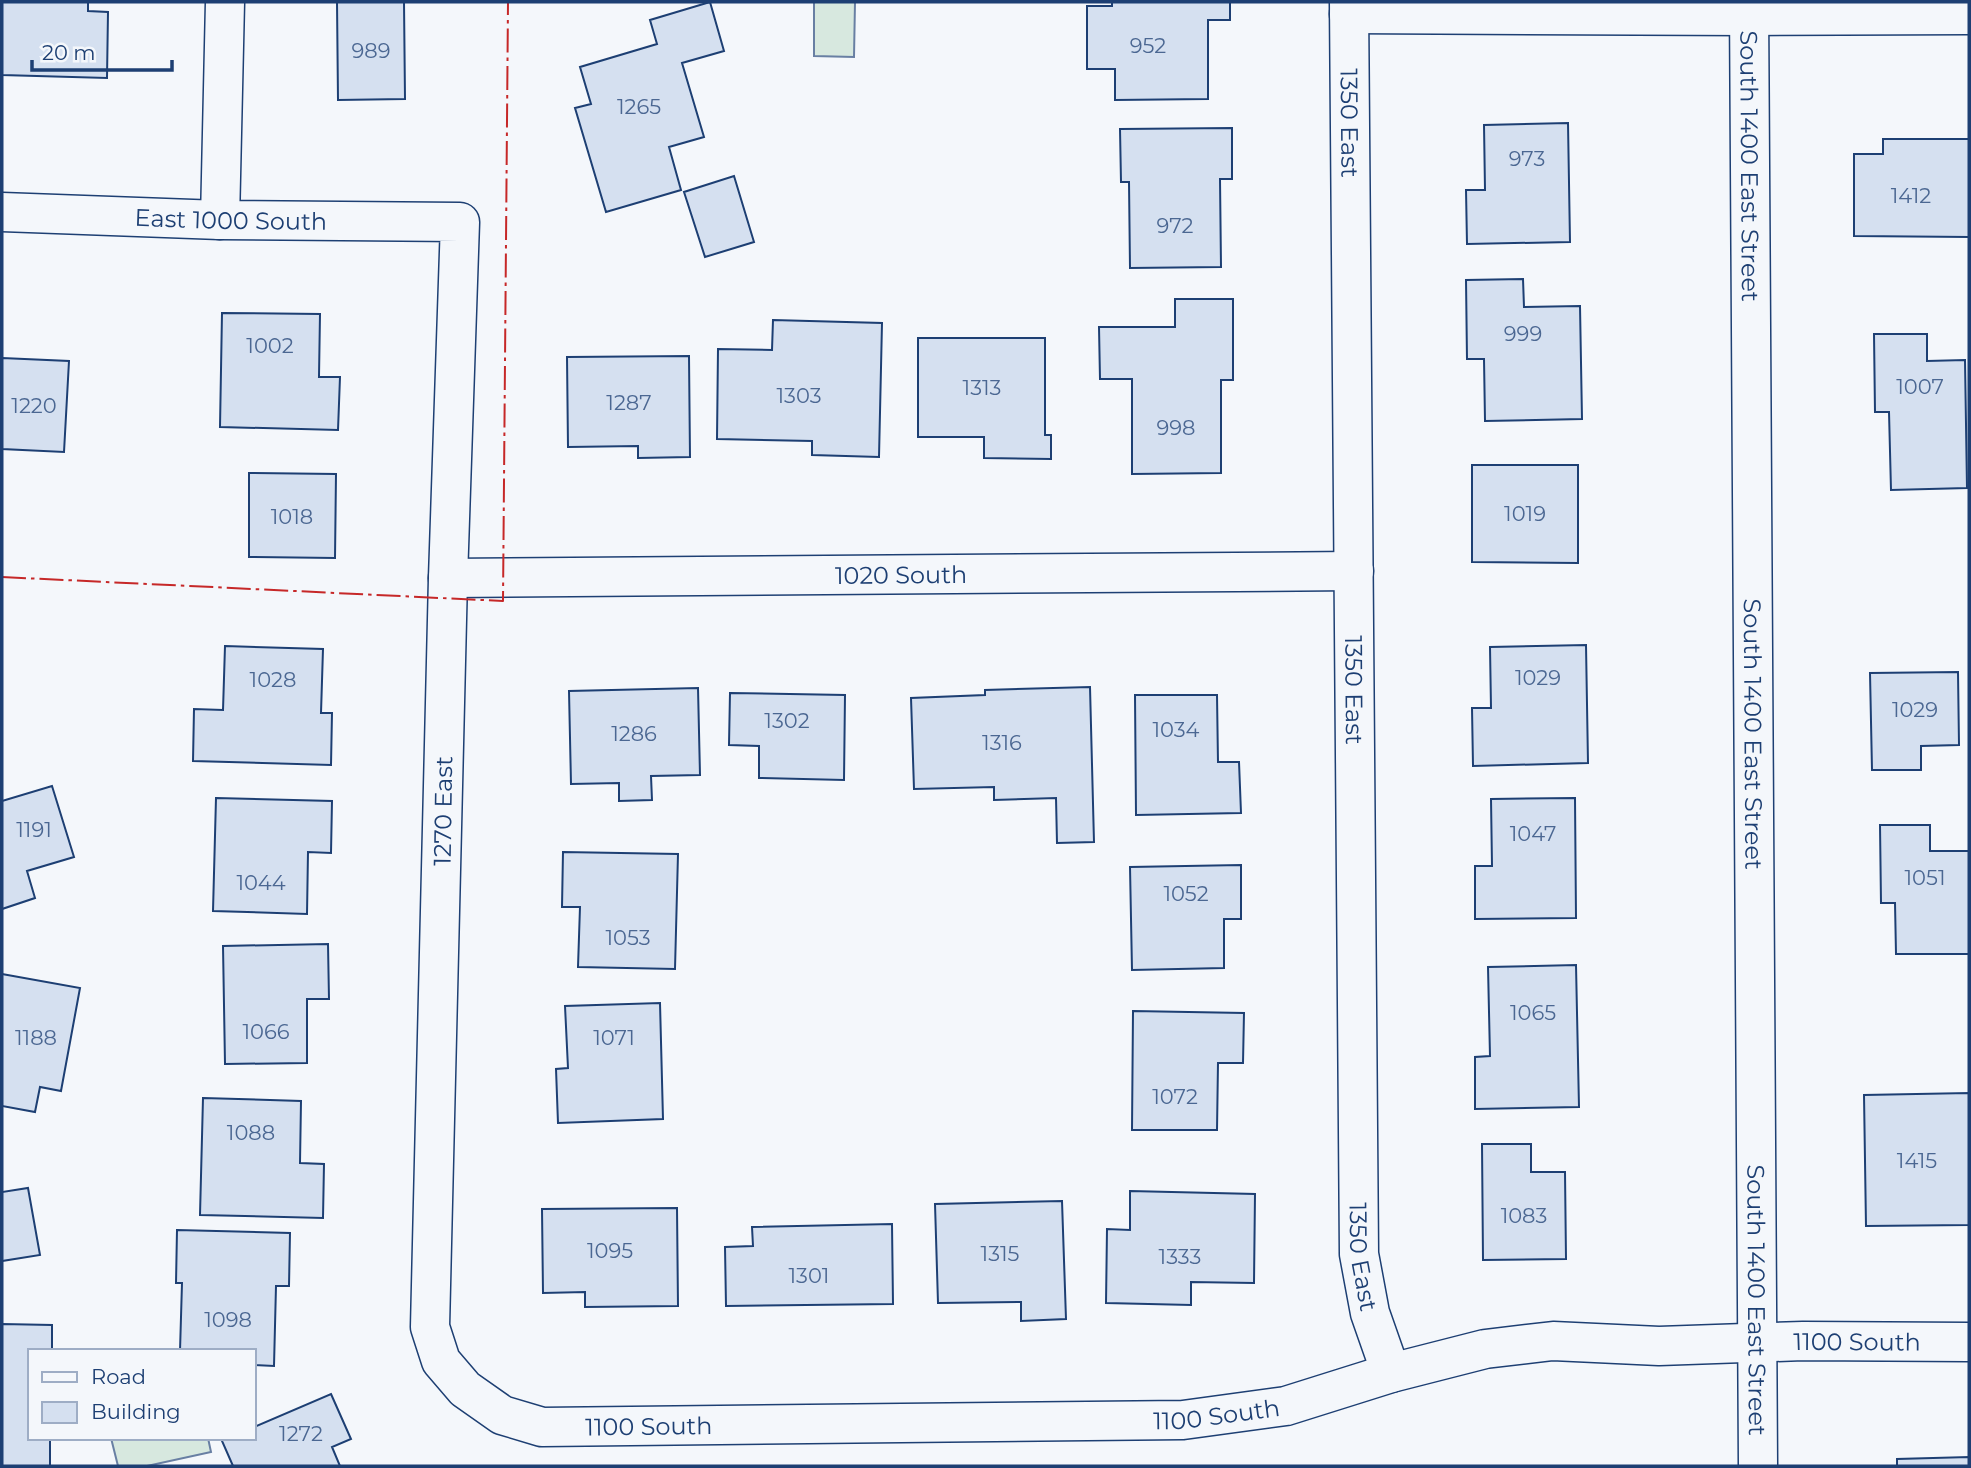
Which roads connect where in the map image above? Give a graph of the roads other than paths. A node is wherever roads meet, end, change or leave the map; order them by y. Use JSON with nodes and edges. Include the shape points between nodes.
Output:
{"nodes":[{"id":1,"x":225,"y":2,"type":"edge"},
{"id":2,"x":1349,"y":8,"type":"edge"},
{"id":3,"x":1749,"y":9,"type":"edge"},
{"id":4,"x":1969,"y":15,"type":"edge"},
{"id":5,"x":2,"y":212,"type":"edge"},
{"id":6,"x":220,"y":220,"type":"junction"},
{"id":7,"x":460,"y":222,"type":"joint"},
{"id":8,"x":1354,"y":572,"type":"junction"},
{"id":9,"x":449,"y":579,"type":"junction"},
{"id":10,"x":1757,"y":1342,"type":"junction"},
{"id":11,"x":1969,"y":1342,"type":"edge"},
{"id":12,"x":1391,"y":1373,"type":"junction"},
{"id":13,"x":465,"y":1389,"type":"joint"},
{"id":14,"x":1758,"y":1466,"type":"edge"}],
"edges":[{"from":1,"to":6,"type":"street"},
{"from":2,"to":3,"type":"street"},
{"from":2,"to":8,"type":"street","name":"1350 East"},
{"from":3,"to":4,"type":"street"},
{"from":3,"to":10,"type":"street","name":"South 1400 East Street"},
{"from":5,"to":6,"type":"street","name":"East 1000 South"},
{"from":6,"to":7,"type":"street","name":"East 1000 South"},
{"from":7,"to":9,"type":"street","name":"1270 East"},
{"from":8,"to":9,"type":"street","name":"1020 South"},
{"from":8,"to":12,"type":"street","name":"1350 East","via":[[1359,1254],[1370,1313]]},
{"from":9,"to":13,"type":"street","name":"1270 East","via":[[430,1327],[441,1361]]},
{"from":10,"to":11,"type":"street","name":"1100 South"},
{"from":10,"to":12,"type":"street","name":"1100 South","via":[[1659,1346],[1553,1341],[1485,1349]]},
{"from":10,"to":14,"type":"street","name":"South 1400 East Street"},
{"from":12,"to":13,"type":"street","name":"1100 South","via":[[1286,1406],[1183,1420],[542,1427],[502,1415]]}]}
